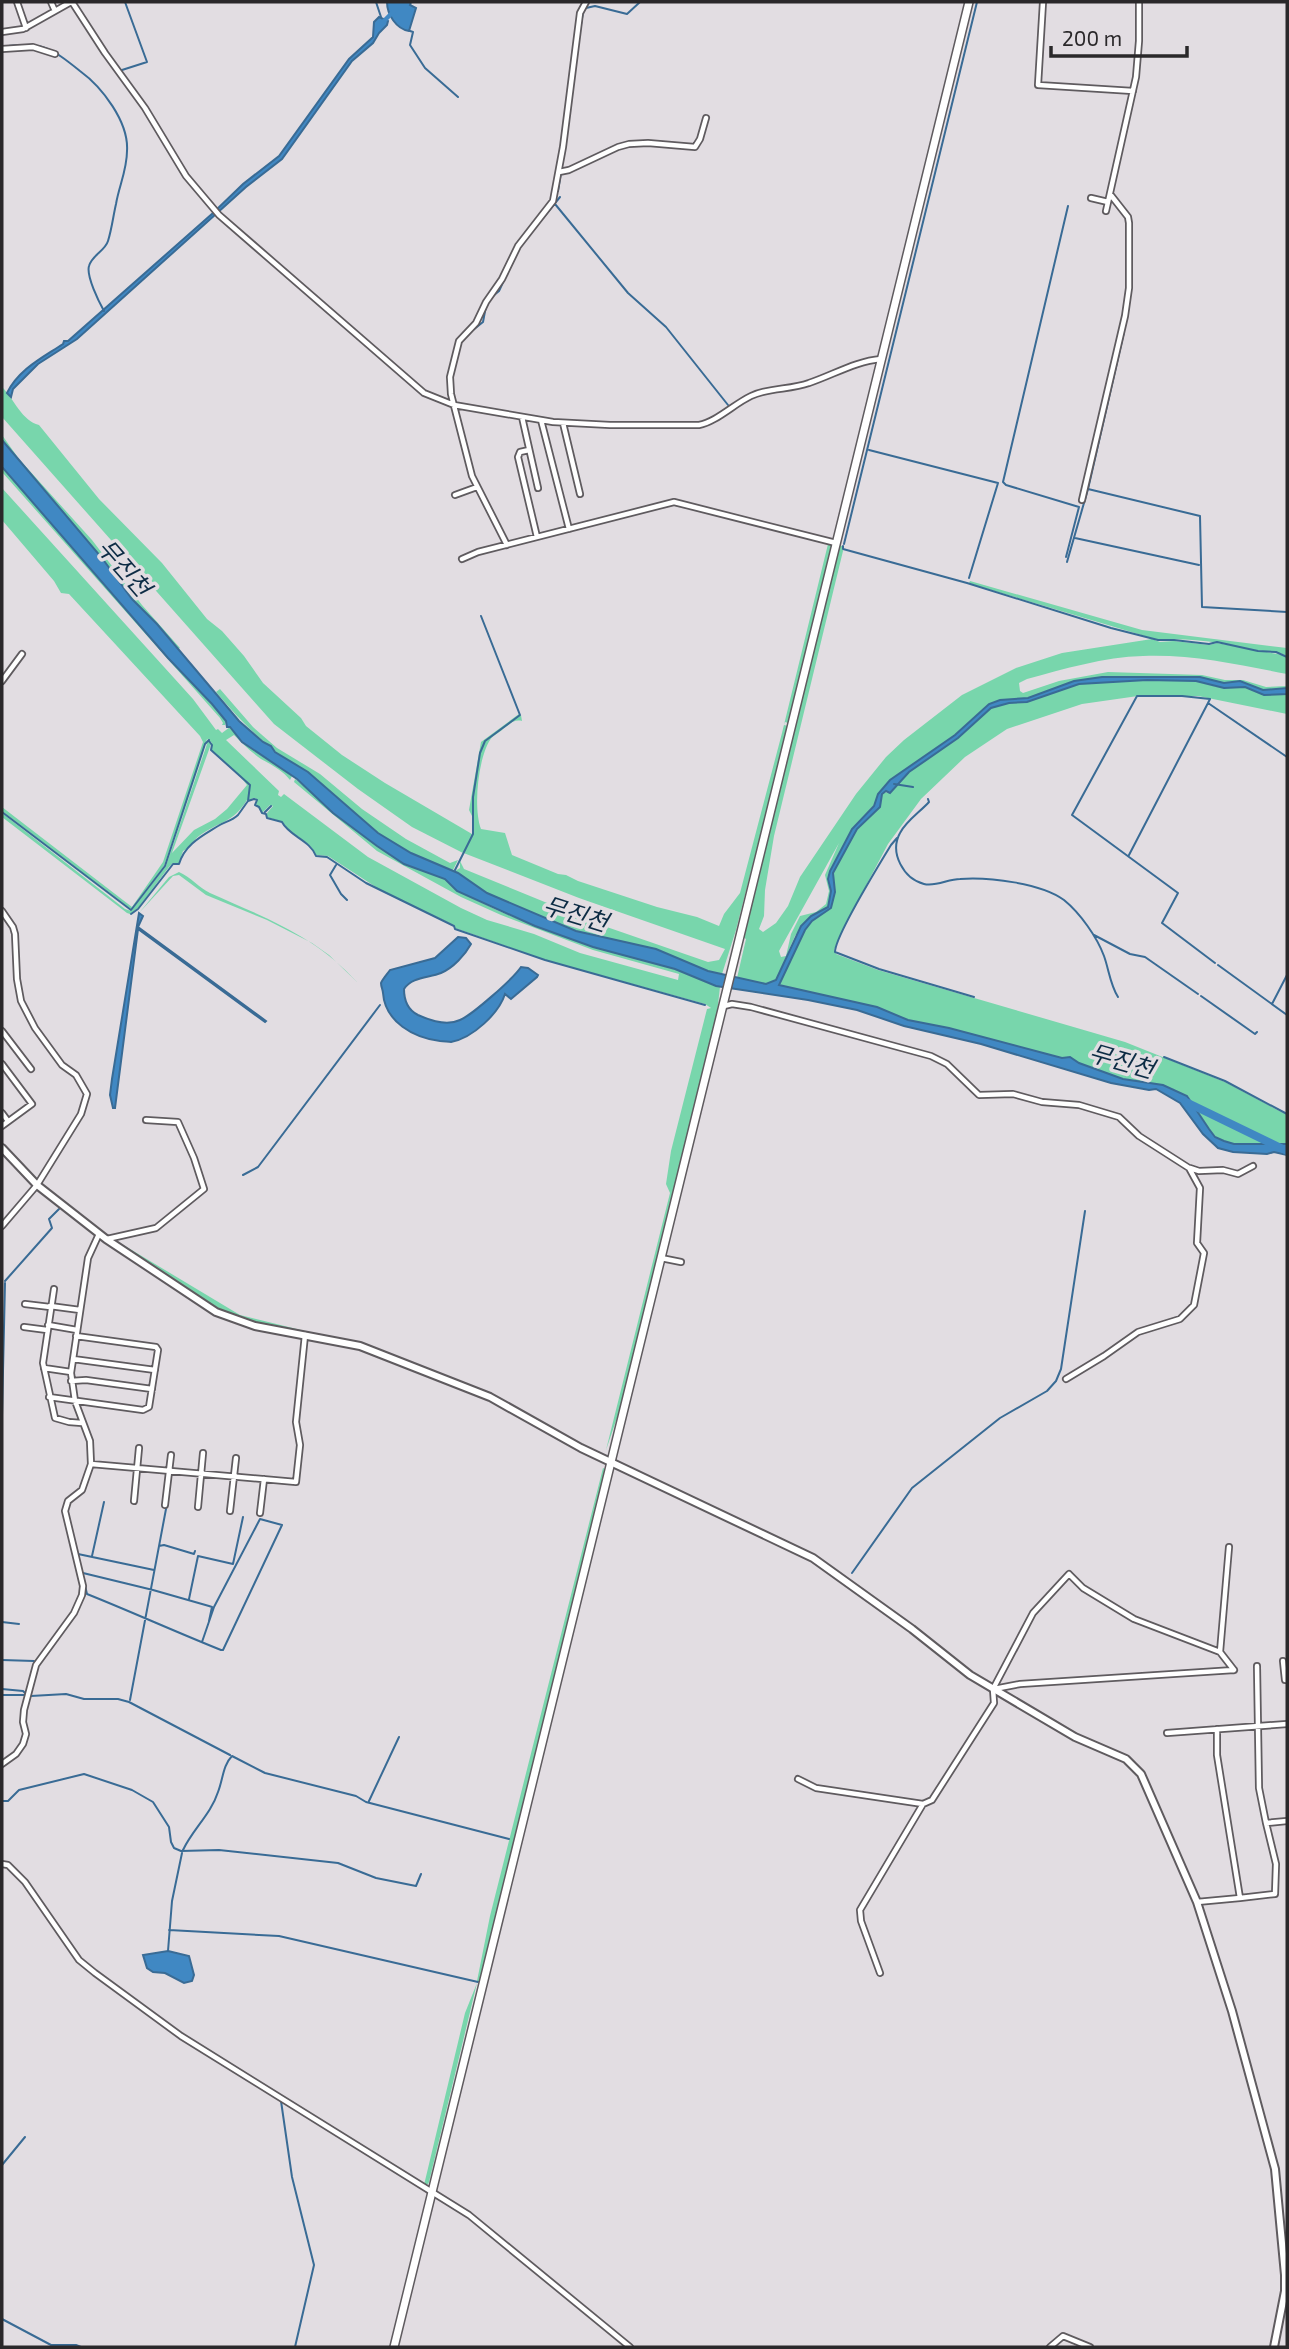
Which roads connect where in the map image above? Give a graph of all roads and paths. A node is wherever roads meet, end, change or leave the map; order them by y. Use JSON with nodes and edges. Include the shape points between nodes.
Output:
{"nodes":[{"id":1,"x":17,"y":2,"type":"edge"},
{"id":2,"x":51,"y":2,"type":"edge"},
{"id":3,"x":72,"y":2,"type":"edge"},
{"id":4,"x":586,"y":2,"type":"edge"},
{"id":5,"x":969,"y":2,"type":"edge"},
{"id":6,"x":1043,"y":2,"type":"edge"},
{"id":7,"x":1139,"y":2,"type":"edge"},
{"id":8,"x":55,"y":11,"type":"junction"},
{"id":9,"x":26,"y":27,"type":"junction"},
{"id":10,"x":2,"y":32,"type":"edge"},
{"id":11,"x":2,"y":49,"type":"edge"},
{"id":12,"x":55,"y":54,"type":"dead end"},
{"id":13,"x":1133,"y":91,"type":"junction"},
{"id":14,"x":706,"y":118,"type":"dead end"},
{"id":15,"x":559,"y":172,"type":"junction"},
{"id":16,"x":1110,"y":194,"type":"junction"},
{"id":17,"x":1091,"y":198,"type":"dead end"},
{"id":18,"x":1108,"y":202,"type":"junction"},
{"id":19,"x":1106,"y":211,"type":"dead end"},
{"id":20,"x":881,"y":359,"type":"junction"},
{"id":21,"x":454,"y":405,"type":"junction"},
{"id":22,"x":522,"y":416,"type":"junction"},
{"id":23,"x":541,"y":420,"type":"junction"},
{"id":24,"x":563,"y":423,"type":"junction"},
{"id":25,"x":529,"y":450,"type":"junction"},
{"id":26,"x":477,"y":487,"type":"junction"},
{"id":27,"x":538,"y":488,"type":"dead end"},
{"id":28,"x":580,"y":494,"type":"dead end"},
{"id":29,"x":455,"y":495,"type":"dead end"},
{"id":30,"x":1082,"y":500,"type":"dead end"},
{"id":31,"x":569,"y":529,"type":"junction"},
{"id":32,"x":537,"y":537,"type":"junction"},
{"id":33,"x":836,"y":543,"type":"junction"},
{"id":34,"x":507,"y":545,"type":"junction"},
{"id":35,"x":462,"y":559,"type":"dead end"},
{"id":36,"x":22,"y":654,"type":"dead end"},
{"id":37,"x":2,"y":681,"type":"edge"},
{"id":38,"x":2,"y":911,"type":"edge"},
{"id":39,"x":724,"y":1003,"type":"junction"},
{"id":40,"x":2,"y":1031,"type":"edge"},
{"id":41,"x":2,"y":1064,"type":"edge"},
{"id":42,"x":31,"y":1069,"type":"dead end"},
{"id":43,"x":2,"y":1112,"type":"edge"},
{"id":44,"x":146,"y":1119,"type":"dead end"},
{"id":45,"x":8,"y":1121,"type":"junction"},
{"id":46,"x":2,"y":1126,"type":"edge"},
{"id":47,"x":2,"y":1148,"type":"edge"},
{"id":48,"x":1253,"y":1166,"type":"dead end"},
{"id":49,"x":1189,"y":1168,"type":"junction"},
{"id":50,"x":37,"y":1185,"type":"junction"},
{"id":51,"x":2,"y":1226,"type":"edge"},
{"id":52,"x":99,"y":1234,"type":"junction"},
{"id":53,"x":106,"y":1239,"type":"junction"},
{"id":54,"x":661,"y":1258,"type":"junction"},
{"id":55,"x":681,"y":1262,"type":"dead end"},
{"id":56,"x":54,"y":1289,"type":"dead end"},
{"id":57,"x":24,"y":1304,"type":"dead end"},
{"id":58,"x":50,"y":1307,"type":"junction"},
{"id":59,"x":80,"y":1310,"type":"junction"},
{"id":60,"x":24,"y":1327,"type":"dead end"},
{"id":61,"x":47,"y":1328,"type":"junction"},
{"id":62,"x":77,"y":1333,"type":"junction"},
{"id":63,"x":306,"y":1335,"type":"junction"},
{"id":64,"x":73,"y":1359,"type":"junction"},
{"id":65,"x":44,"y":1368,"type":"junction"},
{"id":66,"x":155,"y":1370,"type":"junction"},
{"id":67,"x":72,"y":1372,"type":"junction"},
{"id":68,"x":1066,"y":1379,"type":"dead end"},
{"id":69,"x":72,"y":1381,"type":"junction"},
{"id":70,"x":152,"y":1389,"type":"junction"},
{"id":71,"x":49,"y":1397,"type":"junction"},
{"id":72,"x":75,"y":1401,"type":"junction"},
{"id":73,"x":83,"y":1423,"type":"junction"},
{"id":74,"x":139,"y":1447,"type":"dead end"},
{"id":75,"x":203,"y":1453,"type":"dead end"},
{"id":76,"x":171,"y":1455,"type":"dead end"},
{"id":77,"x":236,"y":1458,"type":"dead end"},
{"id":78,"x":612,"y":1462,"type":"junction"},
{"id":79,"x":90,"y":1464,"type":"junction"},
{"id":80,"x":137,"y":1468,"type":"junction"},
{"id":81,"x":169,"y":1471,"type":"junction"},
{"id":82,"x":201,"y":1473,"type":"junction"},
{"id":83,"x":234,"y":1476,"type":"junction"},
{"id":84,"x":264,"y":1479,"type":"junction"},
{"id":85,"x":134,"y":1501,"type":"dead end"},
{"id":86,"x":165,"y":1505,"type":"dead end"},
{"id":87,"x":198,"y":1507,"type":"dead end"},
{"id":88,"x":230,"y":1511,"type":"dead end"},
{"id":89,"x":260,"y":1513,"type":"dead end"},
{"id":90,"x":1230,"y":1547,"type":"dead end"},
{"id":91,"x":1220,"y":1652,"type":"junction"},
{"id":92,"x":1283,"y":1661,"type":"dead end"},
{"id":93,"x":1258,"y":1666,"type":"dead end"},
{"id":94,"x":1287,"y":1680,"type":"edge"},
{"id":95,"x":993,"y":1689,"type":"junction"},
{"id":96,"x":1287,"y":1724,"type":"edge"},
{"id":97,"x":1259,"y":1725,"type":"junction"},
{"id":98,"x":1217,"y":1729,"type":"junction"},
{"id":99,"x":1167,"y":1733,"type":"dead end"},
{"id":100,"x":2,"y":1764,"type":"edge"},
{"id":101,"x":799,"y":1779,"type":"dead end"},
{"id":102,"x":923,"y":1804,"type":"junction"},
{"id":103,"x":1287,"y":1821,"type":"edge"},
{"id":104,"x":1266,"y":1823,"type":"junction"},
{"id":105,"x":2,"y":1863,"type":"edge"},
{"id":106,"x":1240,"y":1898,"type":"junction"},
{"id":107,"x":1197,"y":1902,"type":"junction"},
{"id":108,"x":880,"y":1973,"type":"dead end"},
{"id":109,"x":432,"y":2190,"type":"junction"},
{"id":110,"x":394,"y":2347,"type":"edge"},
{"id":111,"x":630,"y":2347,"type":"edge"},
{"id":112,"x":1050,"y":2347,"type":"edge"},
{"id":113,"x":1090,"y":2347,"type":"edge"},
{"id":114,"x":1274,"y":2347,"type":"edge"}],
"edges":[{"from":1,"to":9,"type":"street"},
{"from":2,"to":8,"type":"street"},
{"from":3,"to":8,"type":"street"},
{"from":3,"to":21,"type":"street","via":[[186,176],[218,213],[409,381],[424,393]]},
{"from":4,"to":15,"type":"street","via":[[580,13]]},
{"from":5,"to":20,"type":"main road"},
{"from":6,"to":13,"type":"street","via":[[1038,85]]},
{"from":7,"to":13,"type":"street"},
{"from":8,"to":9,"type":"street"},
{"from":9,"to":10,"type":"street"},
{"from":11,"to":12,"type":"street","via":[[33,47]]},
{"from":13,"to":16,"type":"street"},
{"from":14,"to":15,"type":"street","via":[[695,147],[648,143],[618,147]]},
{"from":15,"to":21,"type":"street","via":[[549,208],[518,246],[477,323],[456,346],[450,377]]},
{"from":16,"to":18,"type":"street"},
{"from":16,"to":30,"type":"street","via":[[1128,217],[1129,288]]},
{"from":17,"to":18,"type":"street"},
{"from":18,"to":19,"type":"street"},
{"from":20,"to":24,"type":"street","via":[[810,383],[765,391],[704,424]]},
{"from":20,"to":33,"type":"main road"},
{"from":21,"to":22,"type":"street"},
{"from":21,"to":26,"type":"street"},
{"from":22,"to":23,"type":"street"},
{"from":22,"to":25,"type":"street"},
{"from":23,"to":24,"type":"street"},
{"from":23,"to":31,"type":"street"},
{"from":24,"to":28,"type":"street"},
{"from":25,"to":27,"type":"street"},
{"from":25,"to":32,"type":"street","via":[[518,457]]},
{"from":26,"to":29,"type":"street"},
{"from":26,"to":34,"type":"street"},
{"from":31,"to":32,"type":"street"},
{"from":31,"to":33,"type":"street","via":[[674,502]]},
{"from":32,"to":34,"type":"street"},
{"from":33,"to":39,"type":"main road"},
{"from":34,"to":35,"type":"street"},
{"from":36,"to":37,"type":"street"},
{"from":38,"to":50,"type":"street","via":[[15,934],[19,994],[29,1018],[87,1094],[82,1114]]},
{"from":39,"to":49,"type":"street","via":[[931,1056],[947,1064],[979,1095],[1013,1094],[1119,1117],[1139,1136]]},
{"from":39,"to":54,"type":"main road"},
{"from":40,"to":42,"type":"street"},
{"from":41,"to":45,"type":"street","via":[[32,1104]]},
{"from":43,"to":45,"type":"street"},
{"from":44,"to":53,"type":"street","via":[[178,1122],[204,1188],[156,1228]]},
{"from":45,"to":46,"type":"street"},
{"from":47,"to":50,"type":"main road"},
{"from":48,"to":49,"type":"street","via":[[1238,1174]]},
{"from":49,"to":68,"type":"street","via":[[1200,1188],[1197,1244],[1204,1253],[1194,1305],[1180,1319],[1138,1332]]},
{"from":50,"to":51,"type":"street"},
{"from":50,"to":52,"type":"main road"},
{"from":52,"to":53,"type":"main road"},
{"from":52,"to":59,"type":"street","via":[[88,1258]]},
{"from":53,"to":63,"type":"main road","via":[[223,1315]]},
{"from":54,"to":55,"type":"street"},
{"from":54,"to":78,"type":"main road"},
{"from":56,"to":58,"type":"street"},
{"from":57,"to":58,"type":"street"},
{"from":58,"to":59,"type":"street"},
{"from":58,"to":61,"type":"street"},
{"from":59,"to":62,"type":"street"},
{"from":60,"to":61,"type":"street"},
{"from":61,"to":62,"type":"street"},
{"from":61,"to":65,"type":"street"},
{"from":62,"to":64,"type":"street"},
{"from":62,"to":66,"type":"street","via":[[156,1347]]},
{"from":63,"to":78,"type":"main road","via":[[360,1346],[490,1397]]},
{"from":63,"to":84,"type":"street","via":[[296,1422],[300,1445],[296,1482]]},
{"from":64,"to":66,"type":"street"},
{"from":64,"to":67,"type":"street"},
{"from":65,"to":67,"type":"street"},
{"from":65,"to":71,"type":"street"},
{"from":66,"to":70,"type":"street"},
{"from":67,"to":69,"type":"street"},
{"from":69,"to":70,"type":"street"},
{"from":69,"to":72,"type":"street"},
{"from":70,"to":72,"type":"street","via":[[144,1410]]},
{"from":71,"to":72,"type":"street"},
{"from":71,"to":73,"type":"street","via":[[57,1419]]},
{"from":72,"to":73,"type":"street"},
{"from":73,"to":79,"type":"street","via":[[90,1441]]},
{"from":74,"to":80,"type":"street"},
{"from":75,"to":82,"type":"street"},
{"from":76,"to":81,"type":"street"},
{"from":77,"to":83,"type":"street"},
{"from":78,"to":95,"type":"main road","via":[[813,1558]]},
{"from":78,"to":109,"type":"main road"},
{"from":79,"to":80,"type":"street"},
{"from":79,"to":100,"type":"street","via":[[82,1490],[68,1501],[65,1511],[82,1595],[69,1622],[39,1658],[24,1715],[25,1739],[16,1754]]},
{"from":80,"to":81,"type":"street"},
{"from":80,"to":85,"type":"street"},
{"from":81,"to":82,"type":"street"},
{"from":81,"to":86,"type":"street"},
{"from":82,"to":83,"type":"street"},
{"from":82,"to":87,"type":"street"},
{"from":83,"to":84,"type":"street"},
{"from":83,"to":88,"type":"street"},
{"from":84,"to":89,"type":"street"},
{"from":90,"to":91,"type":"street"},
{"from":91,"to":95,"type":"street","via":[[1234,1670]]},
{"from":91,"to":95,"type":"street","via":[[1134,1619],[1083,1588],[1069,1574],[1033,1613]]},
{"from":92,"to":94,"type":"street"},
{"from":93,"to":97,"type":"street"},
{"from":95,"to":102,"type":"street","via":[[994,1703],[932,1800]]},
{"from":95,"to":107,"type":"main road","via":[[1075,1737],[1126,1759],[1141,1774]]},
{"from":96,"to":97,"type":"street"},
{"from":97,"to":98,"type":"street"},
{"from":97,"to":104,"type":"street","via":[[1259,1788]]},
{"from":98,"to":99,"type":"street"},
{"from":98,"to":106,"type":"street","via":[[1217,1755]]},
{"from":101,"to":102,"type":"street","via":[[816,1787]]},
{"from":102,"to":108,"type":"street","via":[[860,1910]]},
{"from":103,"to":104,"type":"street"},
{"from":104,"to":106,"type":"street","via":[[1276,1864],[1275,1894]]},
{"from":105,"to":109,"type":"street","via":[[24,1882],[79,1960],[135,2004]]},
{"from":106,"to":107,"type":"street"},
{"from":107,"to":114,"type":"main road","via":[[1275,2169],[1285,2291]]},
{"from":109,"to":110,"type":"main road"},
{"from":109,"to":111,"type":"street","via":[[500,2239]]},
{"from":112,"to":113,"type":"street","via":[[1063,2336]]}]}
